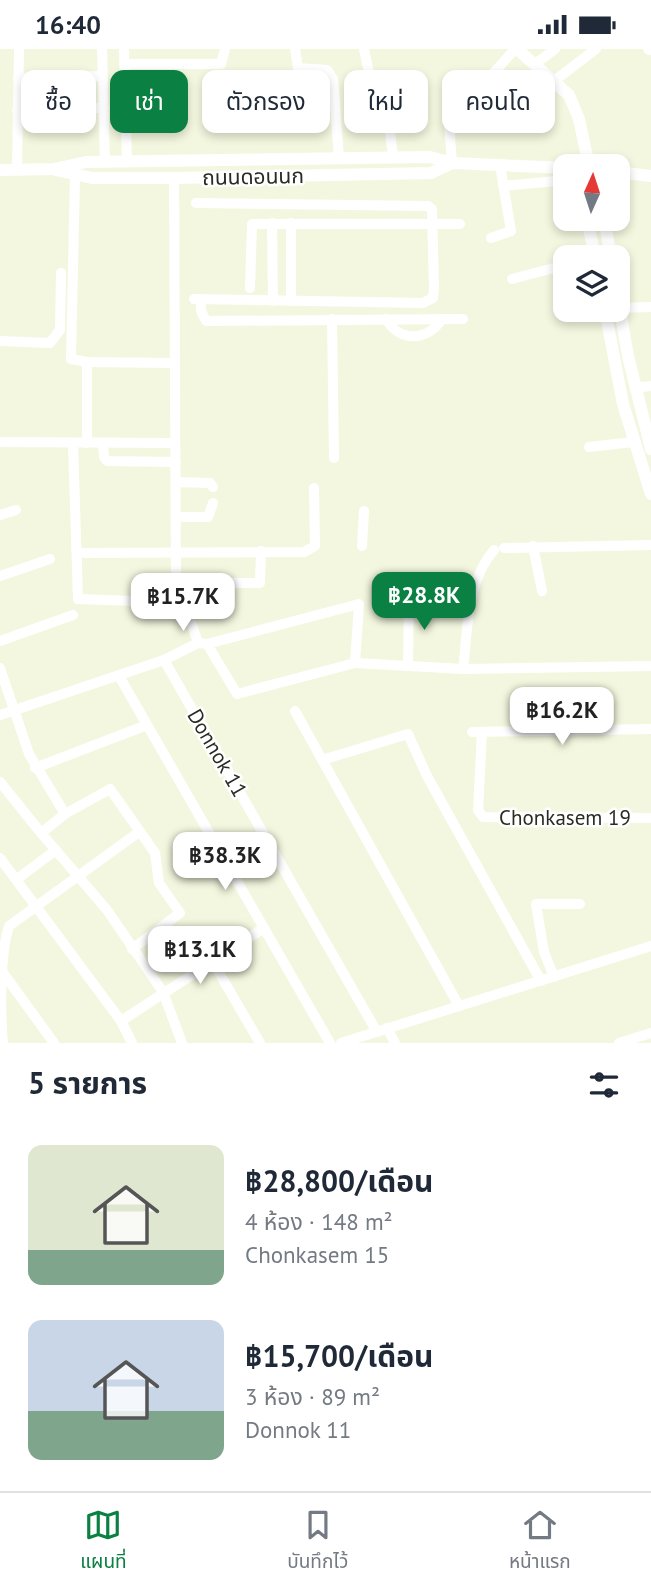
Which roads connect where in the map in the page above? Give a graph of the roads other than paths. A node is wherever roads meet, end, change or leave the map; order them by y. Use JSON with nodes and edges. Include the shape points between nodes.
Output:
{"nodes":[{"id":1,"x":19,"y":49,"type":"edge"},
{"id":2,"x":102,"y":49,"type":"edge"},
{"id":3,"x":124,"y":49,"type":"edge"},
{"id":4,"x":225,"y":49,"type":"edge"},
{"id":5,"x":295,"y":49,"type":"edge"},
{"id":6,"x":364,"y":49,"type":"edge"},
{"id":7,"x":516,"y":49,"type":"edge"},
{"id":8,"x":596,"y":49,"type":"edge"},
{"id":9,"x":553,"y":50,"type":"edge"},
{"id":10,"x":124,"y":64,"type":"junction"},
{"id":11,"x":535,"y":64,"type":"junction"},
{"id":12,"x":542,"y":70,"type":"edge"},
{"id":13,"x":568,"y":70,"type":"junction"},
{"id":14,"x":103,"y":76,"type":"junction"},
{"id":15,"x":18,"y":78,"type":"junction"},
{"id":16,"x":555,"y":80,"type":"edge"},
{"id":17,"x":555,"y":82,"type":"edge"},
{"id":18,"x":104,"y":108,"type":"junction"},
{"id":19,"x":17,"y":110,"type":"junction"},
{"id":20,"x":586,"y":154,"type":"edge"},
{"id":21,"x":393,"y":157,"type":"junction"},
{"id":22,"x":339,"y":158,"type":"junction"},
{"id":23,"x":127,"y":161,"type":"junction"},
{"id":24,"x":104,"y":162,"type":"junction"},
{"id":25,"x":452,"y":163,"type":"junction"},
{"id":26,"x":500,"y":165,"type":"junction"},
{"id":27,"x":553,"y":167,"type":"edge"},
{"id":28,"x":54,"y":169,"type":"junction"},
{"id":29,"x":0,"y":170,"type":"edge"},
{"id":30,"x":17,"y":170,"type":"junction"},
{"id":31,"x":630,"y":173,"type":"edge"},
{"id":32,"x":75,"y":175,"type":"junction"},
{"id":33,"x":651,"y":176,"type":"edge"},
{"id":34,"x":174,"y":178,"type":"junction"},
{"id":35,"x":553,"y":181,"type":"edge"},
{"id":36,"x":503,"y":186,"type":"junction"},
{"id":37,"x":196,"y":203,"type":"dead end"},
{"id":38,"x":272,"y":223,"type":"junction"},
{"id":39,"x":291,"y":223,"type":"junction"},
{"id":40,"x":434,"y":223,"type":"junction"},
{"id":41,"x":460,"y":224,"type":"dead end"},
{"id":42,"x":491,"y":238,"type":"dead end"},
{"id":43,"x":553,"y":268,"type":"edge"},
{"id":44,"x":61,"y":273,"type":"dead end"},
{"id":45,"x":512,"y":279,"type":"dead end"},
{"id":46,"x":250,"y":288,"type":"dead end"},
{"id":47,"x":273,"y":301,"type":"junction"},
{"id":48,"x":291,"y":301,"type":"junction"},
{"id":49,"x":630,"y":305,"type":"edge"},
{"id":50,"x":651,"y":307,"type":"edge"},
{"id":51,"x":332,"y":319,"type":"junction"},
{"id":52,"x":386,"y":319,"type":"junction"},
{"id":53,"x":442,"y":319,"type":"junction"},
{"id":54,"x":463,"y":319,"type":"dead end"},
{"id":55,"x":608,"y":322,"type":"edge"},
{"id":56,"x":622,"y":322,"type":"edge"},
{"id":57,"x":0,"y":341,"type":"edge"},
{"id":58,"x":88,"y":362,"type":"junction"},
{"id":59,"x":174,"y":363,"type":"junction"},
{"id":60,"x":651,"y":386,"type":"edge"},
{"id":61,"x":635,"y":388,"type":"junction"},
{"id":62,"x":650,"y":440,"type":"edge"},
{"id":63,"x":0,"y":442,"type":"edge"},
{"id":64,"x":633,"y":442,"type":"junction"},
{"id":65,"x":73,"y":443,"type":"junction"},
{"id":66,"x":88,"y":443,"type":"junction"},
{"id":67,"x":103,"y":443,"type":"junction"},
{"id":68,"x":155,"y":443,"type":"junction"},
{"id":69,"x":175,"y":443,"type":"junction"},
{"id":70,"x":589,"y":447,"type":"dead end"},
{"id":71,"x":334,"y":458,"type":"dead end"},
{"id":72,"x":155,"y":462,"type":"junction"},
{"id":73,"x":176,"y":462,"type":"junction"},
{"id":74,"x":176,"y":482,"type":"junction"},
{"id":75,"x":213,"y":487,"type":"dead end"},
{"id":76,"x":314,"y":488,"type":"dead end"},
{"id":77,"x":651,"y":494,"type":"edge"},
{"id":78,"x":213,"y":503,"type":"dead end"},
{"id":79,"x":16,"y":510,"type":"dead end"},
{"id":80,"x":364,"y":511,"type":"dead end"},
{"id":81,"x":0,"y":516,"type":"edge"},
{"id":82,"x":176,"y":517,"type":"junction"},
{"id":83,"x":651,"y":545,"type":"edge"},
{"id":84,"x":362,"y":546,"type":"dead end"},
{"id":85,"x":533,"y":546,"type":"junction"},
{"id":86,"x":175,"y":551,"type":"junction"},
{"id":87,"x":261,"y":551,"type":"junction"},
{"id":88,"x":78,"y":553,"type":"junction"},
{"id":89,"x":50,"y":559,"type":"dead end"},
{"id":90,"x":0,"y":576,"type":"edge"},
{"id":91,"x":176,"y":583,"type":"junction"},
{"id":92,"x":541,"y":591,"type":"dead end"},
{"id":93,"x":409,"y":597,"type":"dead end"},
{"id":94,"x":73,"y":615,"type":"dead end"},
{"id":95,"x":191,"y":622,"type":"dead end"},
{"id":96,"x":0,"y":641,"type":"edge"},
{"id":97,"x":203,"y":644,"type":"junction"},
{"id":98,"x":164,"y":660,"type":"junction"},
{"id":99,"x":355,"y":663,"type":"junction"},
{"id":100,"x":408,"y":666,"type":"junction"},
{"id":101,"x":651,"y":666,"type":"edge"},
{"id":102,"x":0,"y":668,"type":"edge"},
{"id":103,"x":463,"y":669,"type":"junction"},
{"id":104,"x":118,"y":676,"type":"junction"},
{"id":105,"x":519,"y":695,"type":"dead end"},
{"id":106,"x":15,"y":710,"type":"junction"},
{"id":107,"x":295,"y":711,"type":"dead end"},
{"id":108,"x":0,"y":715,"type":"edge"},
{"id":109,"x":147,"y":725,"type":"junction"},
{"id":110,"x":651,"y":729,"type":"edge"},
{"id":111,"x":520,"y":731,"type":"junction"},
{"id":112,"x":322,"y":760,"type":"junction"},
{"id":113,"x":35,"y":768,"type":"junction"},
{"id":114,"x":0,"y":782,"type":"edge"},
{"id":115,"x":65,"y":814,"type":"junction"},
{"id":116,"x":651,"y":818,"type":"edge"},
{"id":117,"x":139,"y":832,"type":"junction"},
{"id":118,"x":41,"y":833,"type":"junction"},
{"id":119,"x":57,"y":850,"type":"junction"},
{"id":120,"x":0,"y":858,"type":"edge"},
{"id":121,"x":78,"y":877,"type":"junction"},
{"id":122,"x":17,"y":879,"type":"junction"},
{"id":123,"x":580,"y":904,"type":"dead end"},
{"id":124,"x":36,"y":906,"type":"junction"},
{"id":125,"x":264,"y":928,"type":"junction"},
{"id":126,"x":651,"y":946,"type":"edge"},
{"id":127,"x":132,"y":949,"type":"junction"},
{"id":128,"x":211,"y":959,"type":"junction"},
{"id":129,"x":1,"y":970,"type":"edge"},
{"id":130,"x":554,"y":977,"type":"junction"},
{"id":131,"x":541,"y":981,"type":"junction"},
{"id":132,"x":163,"y":992,"type":"junction"},
{"id":133,"x":458,"y":1006,"type":"junction"},
{"id":134,"x":121,"y":1021,"type":"junction"},
{"id":135,"x":382,"y":1030,"type":"junction"},
{"id":136,"x":651,"y":1033,"type":"edge"},
{"id":137,"x":3,"y":1043,"type":"edge"},
{"id":138,"x":54,"y":1043,"type":"edge"},
{"id":139,"x":132,"y":1043,"type":"edge"},
{"id":140,"x":182,"y":1043,"type":"edge"},
{"id":141,"x":260,"y":1043,"type":"edge"},
{"id":142,"x":330,"y":1043,"type":"edge"},
{"id":143,"x":341,"y":1043,"type":"edge"},
{"id":144,"x":395,"y":1043,"type":"edge"},
{"id":145,"x":620,"y":1043,"type":"edge"}],
"edges":[{"from":1,"to":15,"type":"street"},
{"from":2,"to":14,"type":"street"},
{"from":3,"to":10,"type":"street"},
{"from":4,"to":10,"type":"street","via":[[221,64]]},
{"from":5,"to":22,"type":"street","via":[[298,68],[327,71],[333,79]]},
{"from":6,"to":21,"type":"street","via":[[372,87],[387,108]]},
{"from":7,"to":11,"type":"main road"},
{"from":7,"to":25,"type":"street","via":[[449,123]]},
{"from":8,"to":13,"type":"street"},
{"from":9,"to":11,"type":"street"},
{"from":9,"to":13,"type":"street"},
{"from":10,"to":23,"type":"street"},
{"from":11,"to":12,"type":"main road"},
{"from":13,"to":16,"type":"street"},
{"from":14,"to":15,"type":"street"},
{"from":14,"to":18,"type":"street"},
{"from":15,"to":19,"type":"street"},
{"from":17,"to":20,"type":"main road","via":[[569,95]]},
{"from":18,"to":19,"type":"street"},
{"from":18,"to":24,"type":"street"},
{"from":19,"to":30,"type":"street"},
{"from":21,"to":22,"type":"main road","name":"ถนนดอนนก"},
{"from":21,"to":25,"type":"main road","name":"ถนนดอนนก","via":[[430,157]]},
{"from":22,"to":23,"type":"main road","name":"ถนนดอนนก"},
{"from":23,"to":24,"type":"main road","name":"ถนนดอนนก"},
{"from":24,"to":28,"type":"main road","name":"ถนนดอนนก"},
{"from":25,"to":26,"type":"main road","name":"ถนนดอนนก"},
{"from":25,"to":34,"type":"main road","name":"ถนนดอนนก","via":[[431,173]]},
{"from":26,"to":27,"type":"main road","name":"ถนนดอนนก"},
{"from":26,"to":36,"type":"street"},
{"from":28,"to":30,"type":"main road","name":"ถนนดอนนก"},
{"from":28,"to":32,"type":"main road","name":"ถนนดอนนก"},
{"from":29,"to":30,"type":"main road","name":"ถนนดอนนก"},
{"from":31,"to":33,"type":"main road"},
{"from":32,"to":34,"type":"main road","name":"ถนนดอนนก"},
{"from":32,"to":58,"type":"street","via":[[71,359]]},
{"from":34,"to":59,"type":"street"},
{"from":35,"to":36,"type":"street"},
{"from":36,"to":42,"type":"street","via":[[511,231]]},
{"from":37,"to":40,"type":"street","via":[[419,204],[432,209]]},
{"from":38,"to":39,"type":"street"},
{"from":38,"to":46,"type":"street","via":[[249,228]]},
{"from":38,"to":47,"type":"street"},
{"from":39,"to":40,"type":"street"},
{"from":39,"to":48,"type":"street"},
{"from":40,"to":41,"type":"street"},
{"from":40,"to":48,"type":"street","via":[[433,298],[423,303]]},
{"from":43,"to":45,"type":"street"},
{"from":44,"to":57,"type":"street","via":[[57,338],[50,342]]},
{"from":47,"to":48,"type":"street"},
{"from":47,"to":51,"type":"street","via":[[197,300],[206,320]]},
{"from":49,"to":50,"type":"street"},
{"from":51,"to":52,"type":"street"},
{"from":51,"to":71,"type":"street"},
{"from":52,"to":53,"type":"street"},
{"from":52,"to":53,"type":"street","via":[[404,336],[425,337]]},
{"from":53,"to":54,"type":"street"},
{"from":55,"to":64,"type":"main road"},
{"from":56,"to":61,"type":"main road"},
{"from":58,"to":59,"type":"street"},
{"from":58,"to":66,"type":"street"},
{"from":59,"to":69,"type":"street"},
{"from":60,"to":61,"type":"street"},
{"from":61,"to":62,"type":"main road"},
{"from":63,"to":65,"type":"street"},
{"from":64,"to":70,"type":"street"},
{"from":64,"to":77,"type":"main road"},
{"from":65,"to":66,"type":"street"},
{"from":65,"to":88,"type":"street"},
{"from":66,"to":67,"type":"street"},
{"from":67,"to":68,"type":"street"},
{"from":67,"to":72,"type":"street","via":[[107,461]]},
{"from":68,"to":69,"type":"street"},
{"from":68,"to":72,"type":"street"},
{"from":69,"to":73,"type":"street"},
{"from":72,"to":73,"type":"street"},
{"from":73,"to":74,"type":"street"},
{"from":74,"to":75,"type":"street","via":[[210,482]]},
{"from":74,"to":82,"type":"street"},
{"from":76,"to":87,"type":"street","via":[[314,546],[304,552]]},
{"from":78,"to":82,"type":"street","via":[[208,517]]},
{"from":79,"to":81,"type":"street"},
{"from":80,"to":84,"type":"street"},
{"from":82,"to":86,"type":"street"},
{"from":83,"to":85,"type":"street"},
{"from":85,"to":92,"type":"street"},
{"from":85,"to":103,"type":"street","via":[[499,549],[480,565]]},
{"from":86,"to":87,"type":"street"},
{"from":86,"to":88,"type":"street"},
{"from":86,"to":91,"type":"street"},
{"from":87,"to":91,"type":"street","via":[[260,583]]},
{"from":88,"to":91,"type":"street","via":[[78,599],[163,602],[173,599]]},
{"from":89,"to":90,"type":"street"},
{"from":93,"to":100,"type":"street"},
{"from":94,"to":96,"type":"street"},
{"from":95,"to":97,"type":"street"},
{"from":97,"to":98,"type":"street"},
{"from":97,"to":99,"type":"street","via":[[237,694]]},
{"from":97,"to":99,"type":"street","via":[[359,604]]},
{"from":98,"to":104,"type":"street"},
{"from":98,"to":135,"type":"street","name":"Donnok 11"},
{"from":99,"to":100,"type":"street"},
{"from":100,"to":103,"type":"street"},
{"from":101,"to":103,"type":"street"},
{"from":102,"to":106,"type":"street"},
{"from":104,"to":106,"type":"street"},
{"from":104,"to":109,"type":"street"},
{"from":105,"to":111,"type":"street"},
{"from":106,"to":108,"type":"street"},
{"from":106,"to":113,"type":"street"},
{"from":107,"to":112,"type":"street"},
{"from":109,"to":113,"type":"street"},
{"from":109,"to":125,"type":"street"},
{"from":110,"to":111,"type":"street"},
{"from":111,"to":116,"type":"street","name":"Chonkasem 19","via":[[477,732],[478,810],[483,817]]},
{"from":112,"to":131,"type":"street","via":[[408,734]]},
{"from":112,"to":133,"type":"street"},
{"from":113,"to":115,"type":"street"},
{"from":114,"to":118,"type":"street"},
{"from":115,"to":117,"type":"street","via":[[110,789]]},
{"from":115,"to":118,"type":"street"},
{"from":117,"to":121,"type":"street"},
{"from":117,"to":127,"type":"street","via":[[155,853],[159,883],[180,913]]},
{"from":118,"to":119,"type":"street"},
{"from":119,"to":121,"type":"street"},
{"from":119,"to":122,"type":"street"},
{"from":120,"to":122,"type":"street"},
{"from":121,"to":124,"type":"street"},
{"from":121,"to":127,"type":"street"},
{"from":122,"to":124,"type":"street"},
{"from":123,"to":130,"type":"street","via":[[536,904],[544,952]]},
{"from":124,"to":129,"type":"street","via":[[9,926]]},
{"from":124,"to":134,"type":"street"},
{"from":125,"to":128,"type":"street"},
{"from":125,"to":142,"type":"street"},
{"from":126,"to":130,"type":"street"},
{"from":127,"to":132,"type":"street"},
{"from":128,"to":132,"type":"street"},
{"from":128,"to":141,"type":"street"},
{"from":129,"to":137,"type":"street"},
{"from":129,"to":138,"type":"street"},
{"from":130,"to":131,"type":"street"},
{"from":131,"to":133,"type":"street"},
{"from":132,"to":134,"type":"street"},
{"from":132,"to":140,"type":"street"},
{"from":133,"to":135,"type":"street"},
{"from":134,"to":139,"type":"street"},
{"from":135,"to":143,"type":"street"},
{"from":135,"to":144,"type":"street","name":"Donnok 11"},
{"from":136,"to":145,"type":"street"}]}
